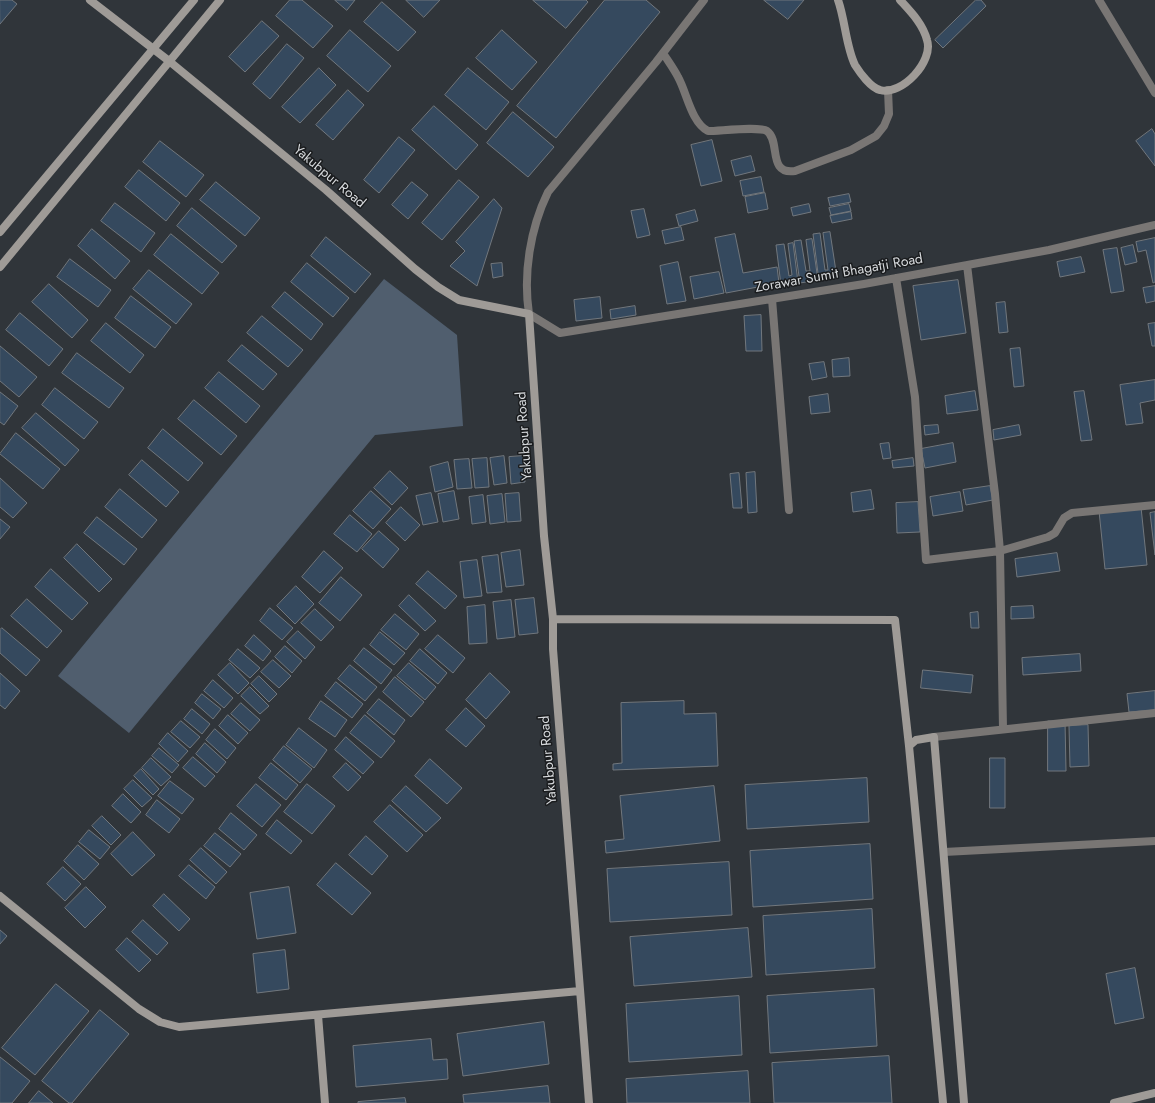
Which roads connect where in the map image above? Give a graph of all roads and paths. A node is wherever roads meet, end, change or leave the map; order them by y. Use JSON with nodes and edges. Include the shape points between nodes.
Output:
{"nodes":[{"id":1,"x":90,"y":0,"type":"edge"},
{"id":2,"x":194,"y":0,"type":"edge"},
{"id":3,"x":220,"y":0,"type":"edge"},
{"id":4,"x":704,"y":0,"type":"edge"},
{"id":5,"x":838,"y":0,"type":"edge"},
{"id":6,"x":900,"y":0,"type":"edge"},
{"id":7,"x":1099,"y":0,"type":"edge"},
{"id":8,"x":154,"y":49,"type":"junction"},
{"id":9,"x":663,"y":53,"type":"junction"},
{"id":10,"x":169,"y":61,"type":"junction"},
{"id":11,"x":888,"y":90,"type":"junction"},
{"id":12,"x":1155,"y":93,"type":"edge"},
{"id":13,"x":1155,"y":226,"type":"edge"},
{"id":14,"x":0,"y":232,"type":"edge"},
{"id":15,"x":967,"y":265,"type":"junction"},
{"id":16,"x":0,"y":267,"type":"edge"},
{"id":17,"x":896,"y":278,"type":"junction"},
{"id":18,"x":772,"y":299,"type":"junction"},
{"id":19,"x":529,"y":314,"type":"junction"},
{"id":20,"x":1155,"y":505,"type":"edge"},
{"id":21,"x":789,"y":510,"type":"dead end"},
{"id":22,"x":1000,"y":550,"type":"junction"},
{"id":23,"x":553,"y":619,"type":"junction"},
{"id":24,"x":1155,"y":713,"type":"edge"},
{"id":25,"x":1003,"y":729,"type":"junction"},
{"id":26,"x":934,"y":738,"type":"junction"},
{"id":27,"x":909,"y":746,"type":"junction"},
{"id":28,"x":1155,"y":841,"type":"edge"},
{"id":29,"x":944,"y":852,"type":"junction"},
{"id":30,"x":0,"y":896,"type":"edge"},
{"id":31,"x":580,"y":991,"type":"junction"},
{"id":32,"x":318,"y":1015,"type":"junction"},
{"id":33,"x":1155,"y":1093,"type":"edge"},
{"id":34,"x":325,"y":1103,"type":"edge"},
{"id":35,"x":589,"y":1103,"type":"edge"},
{"id":36,"x":943,"y":1103,"type":"edge"},
{"id":37,"x":964,"y":1103,"type":"edge"},
{"id":38,"x":1114,"y":1103,"type":"edge"}],
"edges":[{"from":1,"to":8,"type":"street","name":"Yakubpur Road"},
{"from":2,"to":8,"type":"street"},
{"from":3,"to":10,"type":"street"},
{"from":4,"to":9,"type":"street"},
{"from":5,"to":11,"type":"street","via":[[855,64],[866,81],[879,90]]},
{"from":6,"to":11,"type":"street","via":[[918,20],[928,40],[928,52],[919,69],[906,82],[895,90]]},
{"from":7,"to":12,"type":"street"},
{"from":8,"to":10,"type":"street","name":"Yakubpur Road"},
{"from":8,"to":14,"type":"street"},
{"from":9,"to":11,"type":"street","via":[[679,77],[696,120],[702,128],[708,131],[763,129],[769,132],[777,161],[781,169],[788,172],[851,150],[876,136],[889,114]]},
{"from":9,"to":19,"type":"street","via":[[548,192],[534,228],[528,266]]},
{"from":10,"to":16,"type":"street"},
{"from":10,"to":19,"type":"street","name":"Yakubpur Road","via":[[326,190],[438,287],[459,300]]},
{"from":13,"to":15,"type":"street","name":"Zorawar Sumit Bhagatji Road"},
{"from":15,"to":17,"type":"street","name":"Zorawar Sumit Bhagatji Road"},
{"from":15,"to":22,"type":"street"},
{"from":17,"to":18,"type":"street","name":"Zorawar Sumit Bhagatji Road"},
{"from":17,"to":22,"type":"street","via":[[915,397],[926,560]]},
{"from":18,"to":19,"type":"street","name":"Zorawar Sumit Bhagatji Road","via":[[560,333]]},
{"from":18,"to":21,"type":"street"},
{"from":19,"to":23,"type":"street","name":"Yakubpur Road","via":[[544,536]]},
{"from":20,"to":22,"type":"street","via":[[1072,513],[1064,518],[1055,533],[1048,537]]},
{"from":22,"to":25,"type":"street"},
{"from":23,"to":27,"type":"street","via":[[895,620]]},
{"from":23,"to":31,"type":"street","name":"Yakubpur Road","via":[[553,649]]},
{"from":24,"to":25,"type":"street"},
{"from":25,"to":26,"type":"street"},
{"from":26,"to":27,"type":"street","via":[[916,740]]},
{"from":26,"to":29,"type":"street"},
{"from":27,"to":36,"type":"street"},
{"from":28,"to":29,"type":"street"},
{"from":29,"to":37,"type":"street"},
{"from":30,"to":32,"type":"street","via":[[160,1022],[180,1027]]},
{"from":31,"to":32,"type":"street"},
{"from":31,"to":35,"type":"street","name":"Yakubpur Road"},
{"from":32,"to":34,"type":"street"},
{"from":33,"to":38,"type":"street"}]}
